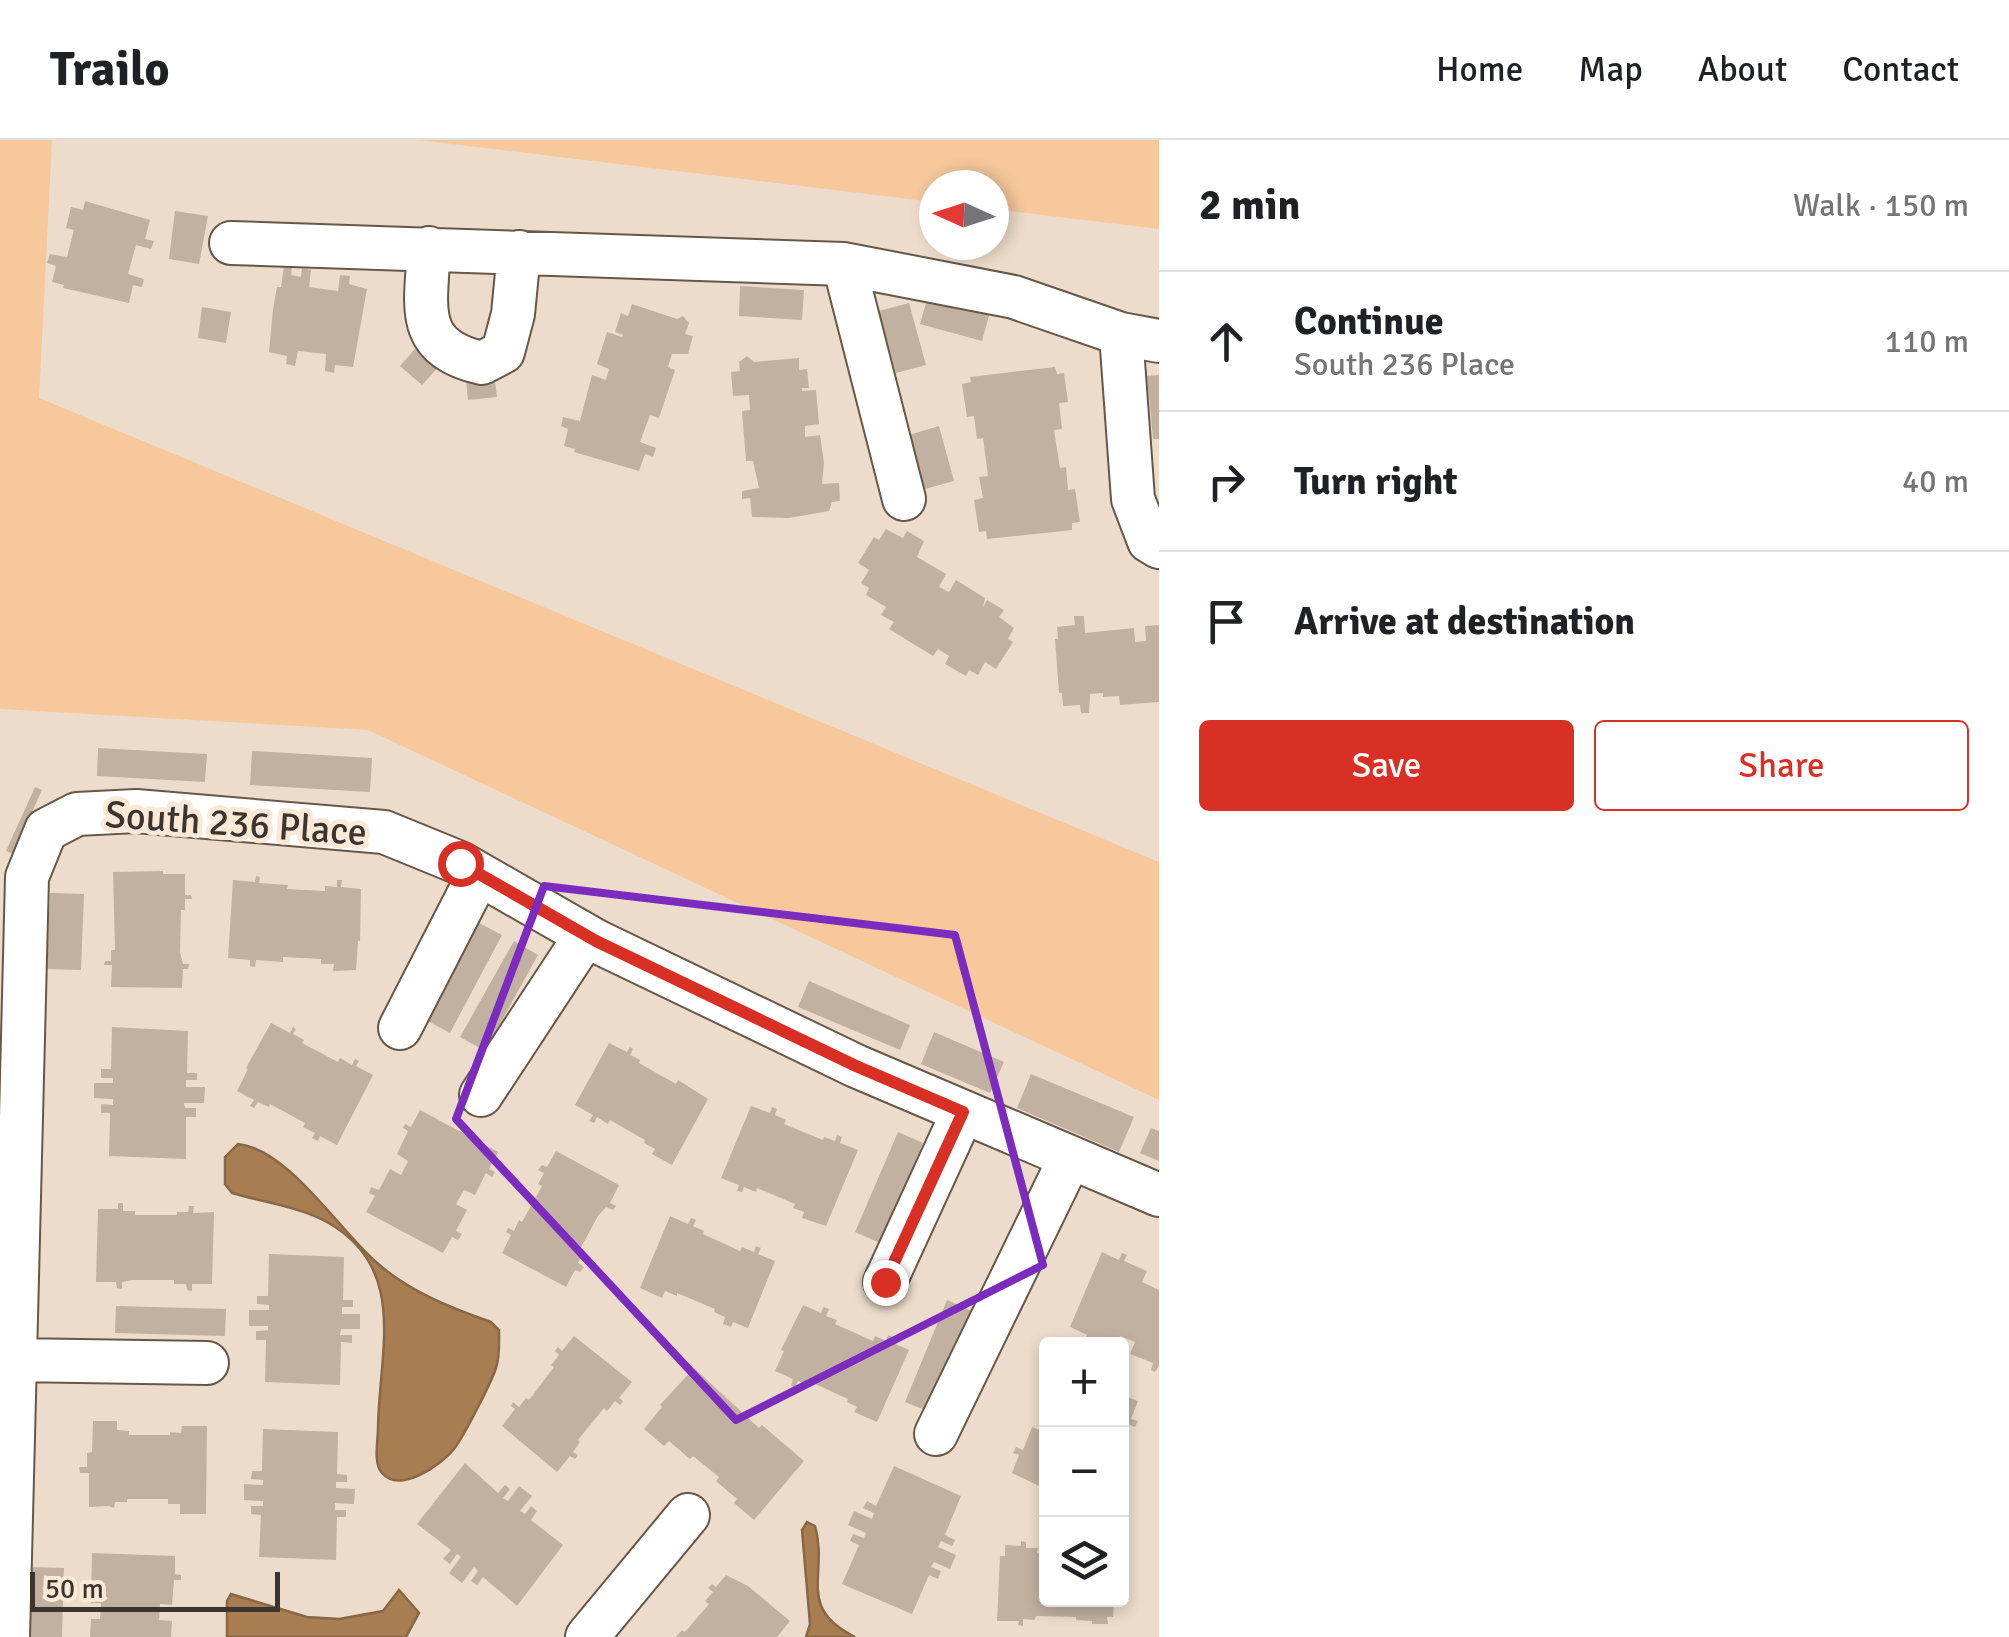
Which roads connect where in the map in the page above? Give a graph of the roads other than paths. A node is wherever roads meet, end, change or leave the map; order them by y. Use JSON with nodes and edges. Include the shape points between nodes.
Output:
{"nodes":[{"id":1,"x":232,"y":243,"type":"dead end"},
{"id":2,"x":429,"y":248,"type":"junction"},
{"id":3,"x":519,"y":252,"type":"junction"},
{"id":4,"x":844,"y":264,"type":"junction"},
{"id":5,"x":1140,"y":337,"type":"edge"},
{"id":6,"x":904,"y":498,"type":"dead end"},
{"id":7,"x":1159,"y":547,"type":"edge"},
{"id":8,"x":479,"y":874,"type":"junction"},
{"id":9,"x":586,"y":935,"type":"junction"},
{"id":10,"x":400,"y":1028,"type":"dead end"},
{"id":11,"x":481,"y":1095,"type":"dead end"},
{"id":12,"x":963,"y":1112,"type":"junction"},
{"id":13,"x":1070,"y":1158,"type":"junction"},
{"id":14,"x":1159,"y":1195,"type":"edge"},
{"id":15,"x":885,"y":1282,"type":"dead end"},
{"id":16,"x":15,"y":1360,"type":"junction"},
{"id":17,"x":207,"y":1363,"type":"dead end"},
{"id":18,"x":936,"y":1434,"type":"dead end"},
{"id":19,"x":688,"y":1515,"type":"dead end"},
{"id":20,"x":8,"y":1637,"type":"edge"},
{"id":21,"x":587,"y":1637,"type":"edge"}],
"edges":[{"from":1,"to":2,"type":"street"},
{"from":2,"to":3,"type":"street"},
{"from":2,"to":3,"type":"street","via":[[426,306],[435,342],[454,357],[482,363],[503,352]]},
{"from":3,"to":4,"type":"street"},
{"from":4,"to":5,"type":"street","via":[[1014,297]]},
{"from":4,"to":6,"type":"street"},
{"from":5,"to":7,"type":"street","via":[[1133,499]]},
{"from":8,"to":9,"type":"street","name":"South 236 Place"},
{"from":8,"to":10,"type":"street"},
{"from":8,"to":16,"type":"street","name":"South 236 Place","via":[[384,832],[136,810],[77,814],[46,830],[26,877]]},
{"from":9,"to":11,"type":"street"},
{"from":9,"to":12,"type":"street","name":"South 236 Place"},
{"from":12,"to":13,"type":"street","name":"South 236 Place"},
{"from":12,"to":15,"type":"street"},
{"from":13,"to":14,"type":"street","name":"South 236 Place"},
{"from":13,"to":18,"type":"street"},
{"from":16,"to":17,"type":"street"},
{"from":16,"to":20,"type":"street","name":"South 236 Place"},
{"from":19,"to":21,"type":"street"}]}
